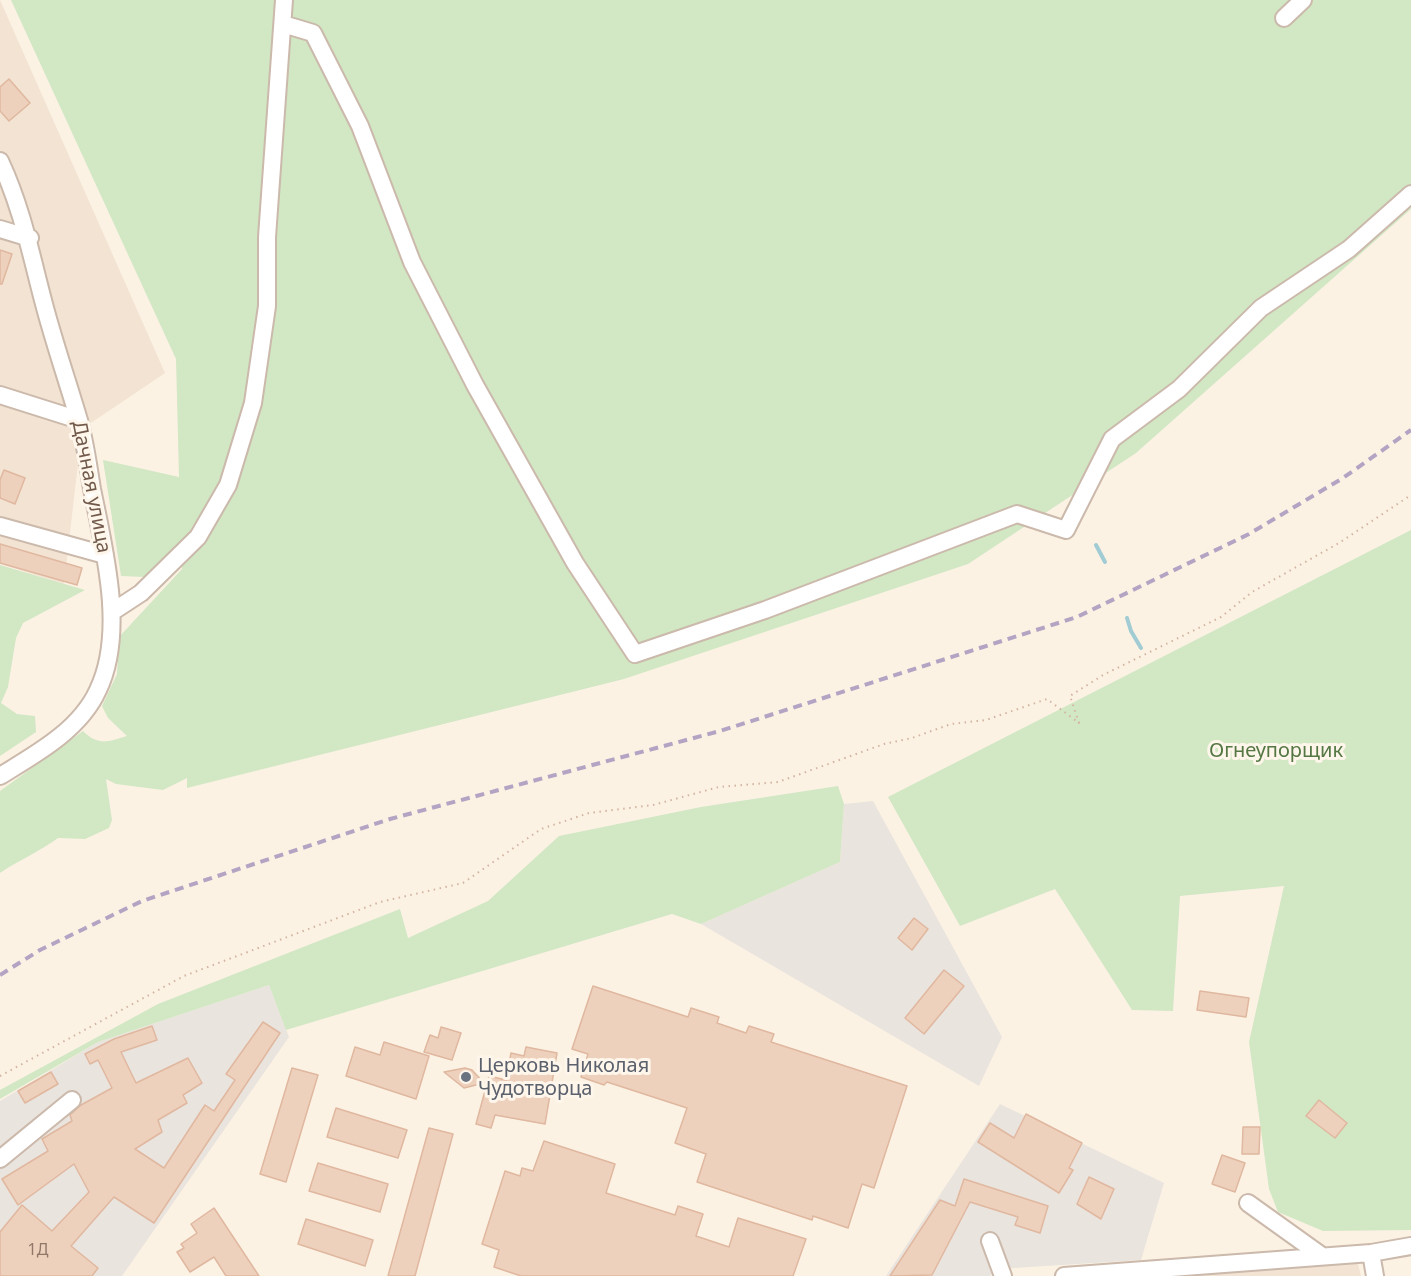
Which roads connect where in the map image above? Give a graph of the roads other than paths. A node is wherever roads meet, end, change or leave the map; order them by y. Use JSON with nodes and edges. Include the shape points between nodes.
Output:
{"nodes":[{"id":1,"x":284,"y":0,"type":"edge"},
{"id":2,"x":1303,"y":0,"type":"edge"},
{"id":3,"x":1284,"y":18,"type":"dead end"},
{"id":4,"x":283,"y":24,"type":"junction"},
{"id":5,"x":0,"y":161,"type":"edge"},
{"id":6,"x":1411,"y":194,"type":"edge"},
{"id":7,"x":0,"y":229,"type":"edge"},
{"id":8,"x":30,"y":238,"type":"junction"},
{"id":9,"x":0,"y":396,"type":"edge"},
{"id":10,"x":79,"y":420,"type":"junction"},
{"id":11,"x":0,"y":526,"type":"edge"},
{"id":12,"x":105,"y":555,"type":"junction"},
{"id":13,"x":112,"y":612,"type":"junction"},
{"id":14,"x":0,"y":776,"type":"edge"},
{"id":15,"x":72,"y":1100,"type":"dead end"},
{"id":16,"x":0,"y":1159,"type":"edge"},
{"id":17,"x":1248,"y":1203,"type":"dead end"},
{"id":18,"x":990,"y":1241,"type":"dead end"},
{"id":19,"x":1411,"y":1246,"type":"edge"},
{"id":20,"x":1371,"y":1253,"type":"junction"},
{"id":21,"x":1322,"y":1256,"type":"junction"},
{"id":22,"x":1003,"y":1276,"type":"edge"},
{"id":23,"x":1064,"y":1276,"type":"edge"},
{"id":24,"x":1375,"y":1276,"type":"edge"}],
"edges":[{"from":1,"to":4,"type":"street"},
{"from":2,"to":3,"type":"street"},
{"from":4,"to":6,"type":"street","via":[[313,33],[360,126],[412,262],[474,385],[575,563],[635,654],[765,610],[1017,514],[1066,530],[1112,439],[1179,389],[1261,308],[1349,249]]},
{"from":4,"to":13,"type":"street","via":[[275,99],[267,306],[253,404],[228,484],[198,537],[141,593]]},
{"from":5,"to":8,"type":"street","name":"Дачная улица"},
{"from":7,"to":8,"type":"street"},
{"from":8,"to":10,"type":"street","name":"Дачная улица","via":[[44,304]]},
{"from":9,"to":10,"type":"street"},
{"from":10,"to":12,"type":"street","name":"Дачная улица"},
{"from":11,"to":12,"type":"street"},
{"from":12,"to":13,"type":"street","name":"Дачная улица"},
{"from":13,"to":14,"type":"street","name":"Дачная улица","via":[[107,658],[98,690],[84,712],[45,749]]},
{"from":15,"to":16,"type":"street"},
{"from":17,"to":21,"type":"street"},
{"from":18,"to":22,"type":"street"},
{"from":19,"to":20,"type":"street"},
{"from":20,"to":21,"type":"street"},
{"from":20,"to":24,"type":"street"},
{"from":21,"to":23,"type":"street"}]}
